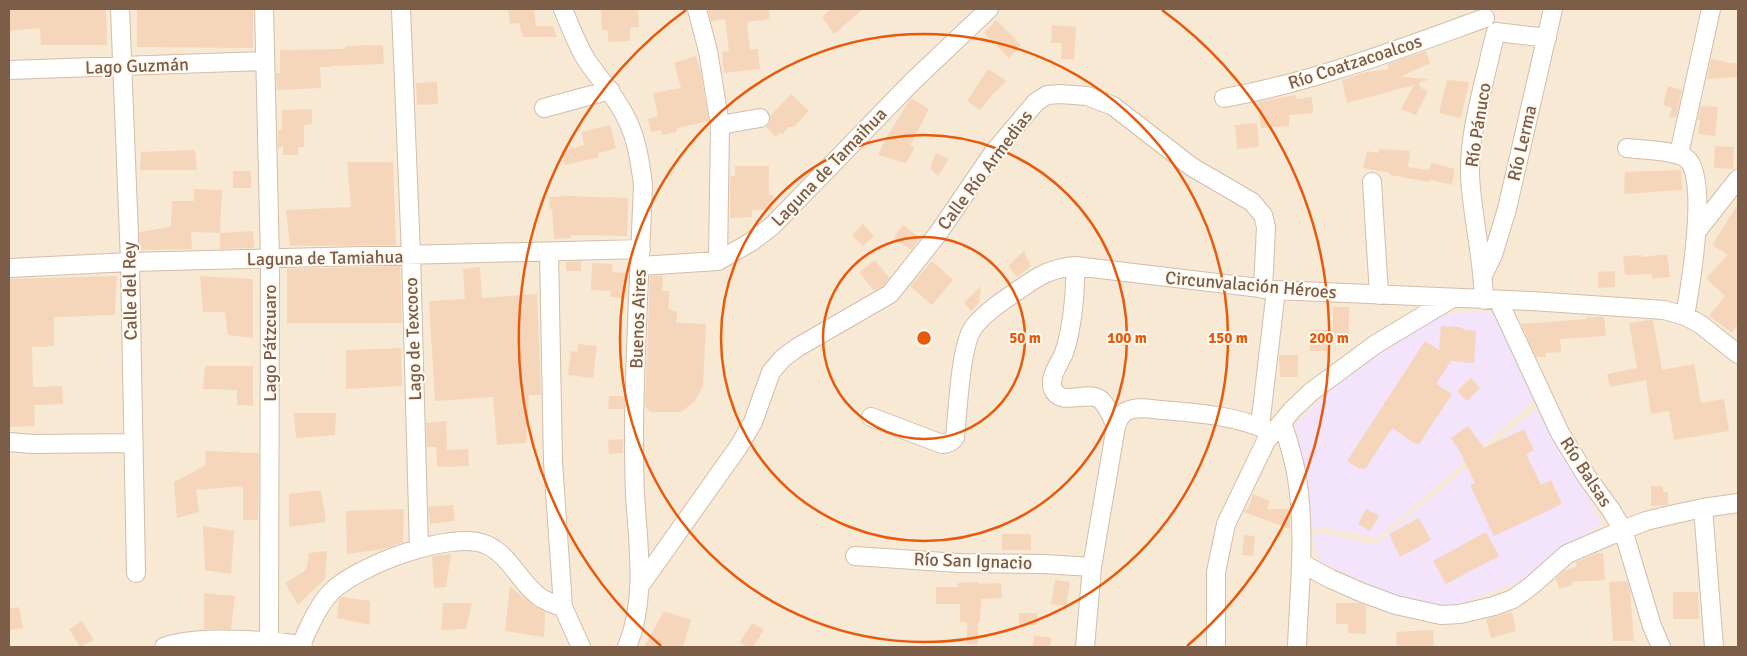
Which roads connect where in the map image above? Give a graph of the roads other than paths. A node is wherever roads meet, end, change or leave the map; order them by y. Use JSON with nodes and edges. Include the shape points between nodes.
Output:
{"nodes":[{"id":1,"x":120,"y":9,"type":"edge"},
{"id":2,"x":264,"y":9,"type":"edge"},
{"id":3,"x":401,"y":9,"type":"edge"},
{"id":4,"x":563,"y":9,"type":"edge"},
{"id":5,"x":697,"y":9,"type":"edge"},
{"id":6,"x":989,"y":9,"type":"edge"},
{"id":7,"x":1553,"y":9,"type":"edge"},
{"id":8,"x":1711,"y":9,"type":"edge"},
{"id":9,"x":1480,"y":13,"type":"edge"},
{"id":10,"x":1496,"y":32,"type":"junction"},
{"id":11,"x":1547,"y":38,"type":"junction"},
{"id":12,"x":265,"y":62,"type":"junction"},
{"id":13,"x":121,"y":67,"type":"junction"},
{"id":14,"x":9,"y":70,"type":"edge"},
{"id":15,"x":610,"y":90,"type":"junction"},
{"id":16,"x":1224,"y":98,"type":"dead end"},
{"id":17,"x":544,"y":108,"type":"dead end"},
{"id":18,"x":760,"y":118,"type":"dead end"},
{"id":19,"x":720,"y":124,"type":"junction"},
{"id":20,"x":1627,"y":148,"type":"dead end"},
{"id":21,"x":1678,"y":154,"type":"junction"},
{"id":22,"x":1738,"y":180,"type":"edge"},
{"id":23,"x":1372,"y":182,"type":"dead end"},
{"id":24,"x":1697,"y":231,"type":"junction"},
{"id":25,"x":549,"y":252,"type":"junction"},
{"id":26,"x":411,"y":255,"type":"junction"},
{"id":27,"x":641,"y":257,"type":"junction"},
{"id":28,"x":270,"y":259,"type":"junction"},
{"id":29,"x":718,"y":261,"type":"junction"},
{"id":30,"x":130,"y":262,"type":"junction"},
{"id":31,"x":1075,"y":266,"type":"junction"},
{"id":32,"x":9,"y":268,"type":"edge"},
{"id":33,"x":1483,"y":274,"type":"junction"},
{"id":34,"x":1270,"y":290,"type":"junction"},
{"id":35,"x":1379,"y":295,"type":"junction"},
{"id":36,"x":1451,"y":299,"type":"junction"},
{"id":37,"x":1491,"y":300,"type":"junction"},
{"id":38,"x":1685,"y":316,"type":"junction"},
{"id":39,"x":1737,"y":351,"type":"edge"},
{"id":40,"x":871,"y":417,"type":"dead end"},
{"id":41,"x":1116,"y":426,"type":"junction"},
{"id":42,"x":1271,"y":427,"type":"junction"},
{"id":43,"x":9,"y":442,"type":"edge"},
{"id":44,"x":132,"y":443,"type":"junction"},
{"id":45,"x":1738,"y":503,"type":"edge"},
{"id":46,"x":1704,"y":508,"type":"junction"},
{"id":47,"x":1623,"y":530,"type":"junction"},
{"id":48,"x":420,"y":548,"type":"junction"},
{"id":49,"x":855,"y":556,"type":"dead end"},
{"id":50,"x":1301,"y":563,"type":"junction"},
{"id":51,"x":1092,"y":566,"type":"junction"},
{"id":52,"x":136,"y":573,"type":"dead end"},
{"id":53,"x":639,"y":587,"type":"junction"},
{"id":54,"x":562,"y":607,"type":"junction"},
{"id":55,"x":268,"y":644,"type":"edge"},
{"id":56,"x":302,"y":646,"type":"edge"},
{"id":57,"x":164,"y":647,"type":"edge"},
{"id":58,"x":581,"y":647,"type":"edge"},
{"id":59,"x":627,"y":647,"type":"edge"},
{"id":60,"x":1086,"y":647,"type":"edge"},
{"id":61,"x":1216,"y":647,"type":"edge"},
{"id":62,"x":1297,"y":647,"type":"edge"},
{"id":63,"x":1661,"y":647,"type":"edge"},
{"id":64,"x":1714,"y":647,"type":"edge"}],
"edges":[{"from":1,"to":13,"type":"street","name":"Calle del Rey"},
{"from":2,"to":12,"type":"street","name":"Lago Pátzcuaro"},
{"from":3,"to":26,"type":"street","name":"Lago de Texcoco"},
{"from":4,"to":15,"type":"street","name":"Buenos Aires","via":[[587,60]]},
{"from":5,"to":19,"type":"street","via":[[708,51]]},
{"from":6,"to":29,"type":"street","name":"Laguna de Tamaihua","via":[[907,87],[772,226]]},
{"from":7,"to":11,"type":"street","name":"Río Lerma"},
{"from":8,"to":21,"type":"street"},
{"from":9,"to":10,"type":"street"},
{"from":9,"to":16,"type":"street","name":"Río Coatzacoalcos","via":[[1306,80]]},
{"from":10,"to":11,"type":"street"},
{"from":10,"to":33,"type":"street","name":"Río Pánuco","via":[[1482,91],[1470,174]]},
{"from":11,"to":33,"type":"street","name":"Río Lerma","via":[[1507,209],[1493,255]]},
{"from":12,"to":13,"type":"street","name":"Lago Guzmán"},
{"from":12,"to":28,"type":"street","name":"Lago Pátzcuaro"},
{"from":13,"to":14,"type":"street","name":"Lago Guzmán"},
{"from":13,"to":30,"type":"street","name":"Calle del Rey"},
{"from":15,"to":17,"type":"street"},
{"from":15,"to":27,"type":"street","name":"Buenos Aires","via":[[629,124],[640,159],[643,184]]},
{"from":18,"to":19,"type":"street"},
{"from":19,"to":29,"type":"street"},
{"from":20,"to":21,"type":"street"},
{"from":21,"to":24,"type":"street","via":[[1693,167],[1696,178]]},
{"from":22,"to":24,"type":"street"},
{"from":23,"to":35,"type":"street"},
{"from":24,"to":38,"type":"street"},
{"from":25,"to":26,"type":"street","name":"Laguna de Tamiahua"},
{"from":25,"to":27,"type":"street","name":"Laguna de Tamiahua"},
{"from":25,"to":54,"type":"street","via":[[553,462]]},
{"from":26,"to":28,"type":"street","name":"Laguna de Tamiahua"},
{"from":26,"to":48,"type":"street","name":"Lago de Texcoco"},
{"from":27,"to":29,"type":"street","name":"Laguna de Tamaihua"},
{"from":27,"to":53,"type":"street","name":"Buenos Aires","via":[[634,425]]},
{"from":28,"to":30,"type":"street","name":"Laguna de Tamiahua"},
{"from":28,"to":55,"type":"street","name":"Lago Pátzcuaro"},
{"from":30,"to":32,"type":"street","name":"Laguna de Tamiahua"},
{"from":30,"to":44,"type":"street","name":"Calle del Rey"},
{"from":31,"to":34,"type":"street","name":"Circunvalación Héroes"},
{"from":31,"to":40,"type":"street","name":"Circunvalación Héroes","via":[[1057,268],[1038,276],[994,307],[972,329],[964,351],[955,437],[949,443],[942,444]]},
{"from":31,"to":41,"type":"street","via":[[1069,334],[1051,382],[1052,388],[1060,397],[1093,396],[1100,399]]},
{"from":33,"to":37,"type":"street","name":"Río Pánuco"},
{"from":34,"to":35,"type":"street","name":"Circunvalación Héroes"},
{"from":34,"to":42,"type":"street","name":"Calle Río Armedias"},
{"from":34,"to":53,"type":"street","name":"Calle Río Armedias","via":[[1266,227],[1263,215],[1252,202],[1192,167],[1113,106],[1087,96],[1047,95],[1036,102],[993,153],[938,235],[890,294],[798,348],[771,372],[753,422],[739,446]]},
{"from":35,"to":36,"type":"street","name":"Circunvalación Héroes"},
{"from":36,"to":37,"type":"street","name":"Circunvalación Héroes"},
{"from":36,"to":42,"type":"street","via":[[1376,344],[1311,392]]},
{"from":37,"to":38,"type":"street","name":"Circunvalación Héroes","via":[[1641,308]]},
{"from":37,"to":47,"type":"street","name":"Río Balsas","via":[[1560,433]]},
{"from":38,"to":39,"type":"street","name":"Circunvalación Héroes"},
{"from":41,"to":42,"type":"street","via":[[1121,414],[1141,409],[1197,413]]},
{"from":41,"to":51,"type":"street"},
{"from":42,"to":50,"type":"street","via":[[1290,448],[1297,477],[1302,522]]},
{"from":42,"to":61,"type":"street","via":[[1226,524],[1216,572]]},
{"from":43,"to":44,"type":"street"},
{"from":44,"to":52,"type":"street","name":"Calle del Rey"},
{"from":45,"to":46,"type":"street"},
{"from":46,"to":47,"type":"street","via":[[1646,521]]},
{"from":46,"to":64,"type":"street"},
{"from":47,"to":50,"type":"street","via":[[1567,554],[1513,599],[1460,614],[1441,615],[1396,605],[1331,580]]},
{"from":47,"to":63,"type":"street","name":"Río Balsas"},
{"from":48,"to":54,"type":"street","via":[[446,541],[486,544],[500,552],[530,589]]},
{"from":48,"to":56,"type":"street","via":[[344,580],[315,614]]},
{"from":49,"to":51,"type":"street","name":"Río San Ignacio","via":[[959,563]]},
{"from":50,"to":62,"type":"street"},
{"from":51,"to":60,"type":"street"},
{"from":53,"to":59,"type":"street","name":"Buenos Aires","via":[[637,619]]},
{"from":54,"to":58,"type":"street"},
{"from":55,"to":56,"type":"street"},
{"from":55,"to":57,"type":"street","via":[[202,641]]}]}
